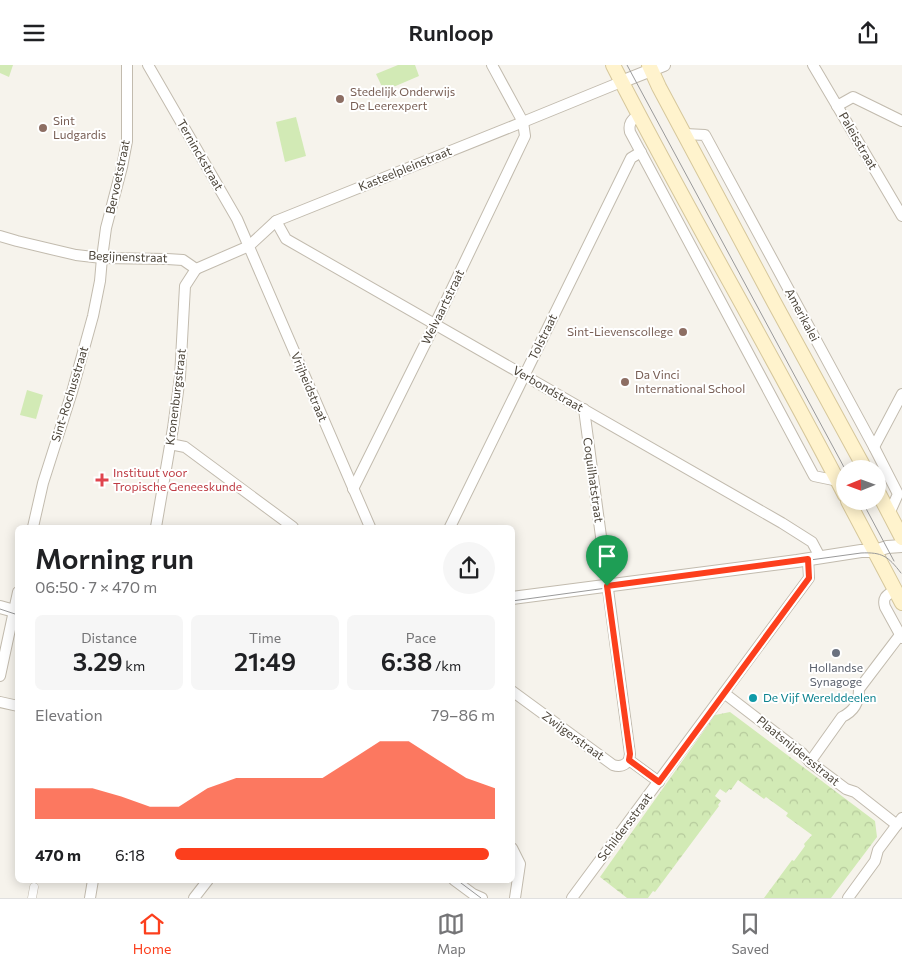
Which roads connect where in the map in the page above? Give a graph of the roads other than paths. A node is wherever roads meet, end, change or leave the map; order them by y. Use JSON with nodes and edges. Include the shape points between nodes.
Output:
{"nodes":[{"id":1,"x":127,"y":65,"type":"edge"},
{"id":2,"x":148,"y":65,"type":"edge"},
{"id":3,"x":492,"y":65,"type":"edge"},
{"id":4,"x":612,"y":65,"type":"edge"},
{"id":5,"x":813,"y":65,"type":"edge"},
{"id":6,"x":655,"y":67,"type":"edge"},
{"id":7,"x":621,"y":82,"type":"junction"},
{"id":8,"x":837,"y":106,"type":"junction"},
{"id":9,"x":638,"y":115,"type":"junction"},
{"id":10,"x":902,"y":121,"type":"edge"},
{"id":11,"x":523,"y":122,"type":"junction"},
{"id":12,"x":685,"y":134,"type":"junction"},
{"id":13,"x":641,"y":152,"type":"junction"},
{"id":14,"x":902,"y":216,"type":"edge"},
{"id":15,"x":278,"y":225,"type":"junction"},
{"id":16,"x":0,"y":236,"type":"edge"},
{"id":17,"x":249,"y":245,"type":"junction"},
{"id":18,"x":102,"y":258,"type":"junction"},
{"id":19,"x":196,"y":269,"type":"junction"},
{"id":20,"x":435,"y":324,"type":"junction"},
{"id":21,"x":524,"y":375,"type":"junction"},
{"id":22,"x":902,"y":394,"type":"edge"},
{"id":23,"x":584,"y":409,"type":"junction"},
{"id":24,"x":170,"y":444,"type":"junction"},
{"id":25,"x":874,"y":447,"type":"junction"},
{"id":26,"x":860,"y":460,"type":"edge"},
{"id":27,"x":836,"y":477,"type":"edge"},
{"id":28,"x":836,"y":481,"type":"edge"},
{"id":29,"x":353,"y":489,"type":"junction"},
{"id":30,"x":886,"y":508,"type":"edge"},
{"id":31,"x":853,"y":510,"type":"edge"},
{"id":32,"x":889,"y":514,"type":"junction"},
{"id":33,"x":33,"y":525,"type":"edge"},
{"id":34,"x":156,"y":525,"type":"edge"},
{"id":35,"x":290,"y":525,"type":"edge"},
{"id":36,"x":369,"y":525,"type":"edge"},
{"id":37,"x":451,"y":525,"type":"edge"},
{"id":38,"x":902,"y":538,"type":"edge"},
{"id":39,"x":902,"y":546,"type":"edge"},
{"id":40,"x":875,"y":551,"type":"junction"},
{"id":41,"x":814,"y":558,"type":"junction"},
{"id":42,"x":607,"y":586,"type":"junction"},
{"id":43,"x":895,"y":590,"type":"junction"},
{"id":44,"x":515,"y":598,"type":"edge"},
{"id":45,"x":902,"y":603,"type":"edge"},
{"id":46,"x":0,"y":607,"type":"edge"},
{"id":47,"x":15,"y":611,"type":"edge"},
{"id":48,"x":901,"y":637,"type":"edge"},
{"id":49,"x":0,"y":676,"type":"edge"},
{"id":50,"x":515,"y":693,"type":"edge"},
{"id":51,"x":724,"y":693,"type":"junction"},
{"id":52,"x":0,"y":702,"type":"edge"},
{"id":53,"x":15,"y":705,"type":"edge"},
{"id":54,"x":629,"y":760,"type":"junction"},
{"id":55,"x":810,"y":761,"type":"junction"},
{"id":56,"x":659,"y":782,"type":"junction"},
{"id":57,"x":899,"y":821,"type":"edge"},
{"id":58,"x":515,"y":854,"type":"edge"},
{"id":59,"x":92,"y":883,"type":"edge"},
{"id":60,"x":206,"y":883,"type":"edge"},
{"id":61,"x":458,"y":883,"type":"edge"},
{"id":62,"x":34,"y":887,"type":"dead end"},
{"id":63,"x":477,"y":897,"type":"edge"},
{"id":64,"x":32,"y":898,"type":"edge"},
{"id":65,"x":90,"y":898,"type":"edge"},
{"id":66,"x":194,"y":898,"type":"edge"},
{"id":67,"x":515,"y":898,"type":"edge"},
{"id":68,"x":572,"y":898,"type":"edge"},
{"id":69,"x":848,"y":898,"type":"edge"}],
"edges":[{"from":1,"to":18,"type":"street","name":"Bervoetstraat","via":[[127,141]]},
{"from":2,"to":17,"type":"street","name":"Terninckstraat"},
{"from":3,"to":11,"type":"street"},
{"from":4,"to":7,"type":"main road"},
{"from":5,"to":8,"type":"street","name":"Paleisstraat"},
{"from":6,"to":7,"type":"street"},
{"from":6,"to":12,"type":"main road","name":"Amerikalei","via":[[659,87]]},
{"from":7,"to":9,"type":"main road"},
{"from":7,"to":11,"type":"street","name":"Kasteelpleinstraat"},
{"from":8,"to":10,"type":"street","via":[[854,97]]},
{"from":8,"to":14,"type":"street","name":"Paleisstraat"},
{"from":9,"to":13,"type":"street","via":[[631,121],[630,129]]},
{"from":9,"to":27,"type":"main road"},
{"from":11,"to":15,"type":"street","name":"Kasteelpleinstraat"},
{"from":11,"to":20,"type":"street","name":"Welvaartstraat","via":[[525,136]]},
{"from":12,"to":25,"type":"street","name":"Amerikalei","via":[[705,135]]},
{"from":12,"to":26,"type":"main road","name":"Amerikalei"},
{"from":13,"to":21,"type":"street","name":"Tolstraat","via":[[631,158]]},
{"from":13,"to":28,"type":"street","via":[[814,476]]},
{"from":15,"to":17,"type":"street","name":"Kasteelpleinstraat"},
{"from":15,"to":20,"type":"street","name":"Verbondstraat","via":[[286,239]]},
{"from":16,"to":18,"type":"street","name":"Begijnenstraat","via":[[76,255]]},
{"from":17,"to":19,"type":"street","name":"Kasteelpleinstraat"},
{"from":17,"to":29,"type":"street","name":"Vrijheidstraat"},
{"from":18,"to":19,"type":"street","name":"Begijnenstraat","via":[[183,260]]},
{"from":18,"to":33,"type":"street","name":"Sint-Rochusstraat","via":[[93,316]]},
{"from":19,"to":24,"type":"street","name":"Kronenburgstraat","via":[[185,286],[180,377]]},
{"from":20,"to":21,"type":"street","name":"Verbondstraat"},
{"from":20,"to":29,"type":"street","name":"Welvaartstraat"},
{"from":21,"to":23,"type":"street","name":"Verbondstraat"},
{"from":21,"to":37,"type":"street","name":"Tolstraat"},
{"from":22,"to":25,"type":"street"},
{"from":23,"to":41,"type":"street","name":"Verbondstraat","via":[[812,542]]},
{"from":23,"to":42,"type":"street","name":"Coquilhatstraat"},
{"from":24,"to":34,"type":"street","name":"Kronenburgstraat"},
{"from":24,"to":35,"type":"street","via":[[185,447]]},
{"from":25,"to":32,"type":"street","name":"Amerikalei","via":[[898,494]]},
{"from":29,"to":36,"type":"street","name":"Vrijheidstraat"},
{"from":30,"to":32,"type":"main road"},
{"from":31,"to":40,"type":"main road"},
{"from":32,"to":38,"type":"main road"},
{"from":39,"to":40,"type":"street"},
{"from":40,"to":41,"type":"street"},
{"from":40,"to":43,"type":"main road"},
{"from":41,"to":42,"type":"street"},
{"from":41,"to":51,"type":"street","name":"Schildersstraat","via":[[809,578]]},
{"from":42,"to":44,"type":"street"},
{"from":42,"to":54,"type":"street","name":"Coquilhatstraat"},
{"from":43,"to":45,"type":"main road"},
{"from":43,"to":48,"type":"street","via":[[886,595],[884,602]]},
{"from":46,"to":47,"type":"street"},
{"from":47,"to":49,"type":"street"},
{"from":48,"to":55,"type":"street","via":[[859,689],[859,700],[842,717]]},
{"from":50,"to":54,"type":"street","name":"Zwijgerstraat","via":[[612,765],[624,765]]},
{"from":51,"to":55,"type":"street","name":"Plaatsnijdersstraat"},
{"from":51,"to":56,"type":"street","name":"Schildersstraat"},
{"from":52,"to":53,"type":"street"},
{"from":54,"to":56,"type":"street"},
{"from":55,"to":57,"type":"street","name":"Plaatsnijdersstraat","via":[[846,789]]},
{"from":56,"to":68,"type":"street","name":"Schildersstraat"},
{"from":57,"to":69,"type":"street"},
{"from":58,"to":67,"type":"street","via":[[520,864]]},
{"from":59,"to":65,"type":"street"},
{"from":60,"to":66,"type":"street"},
{"from":61,"to":63,"type":"street"},
{"from":62,"to":64,"type":"street"}]}
